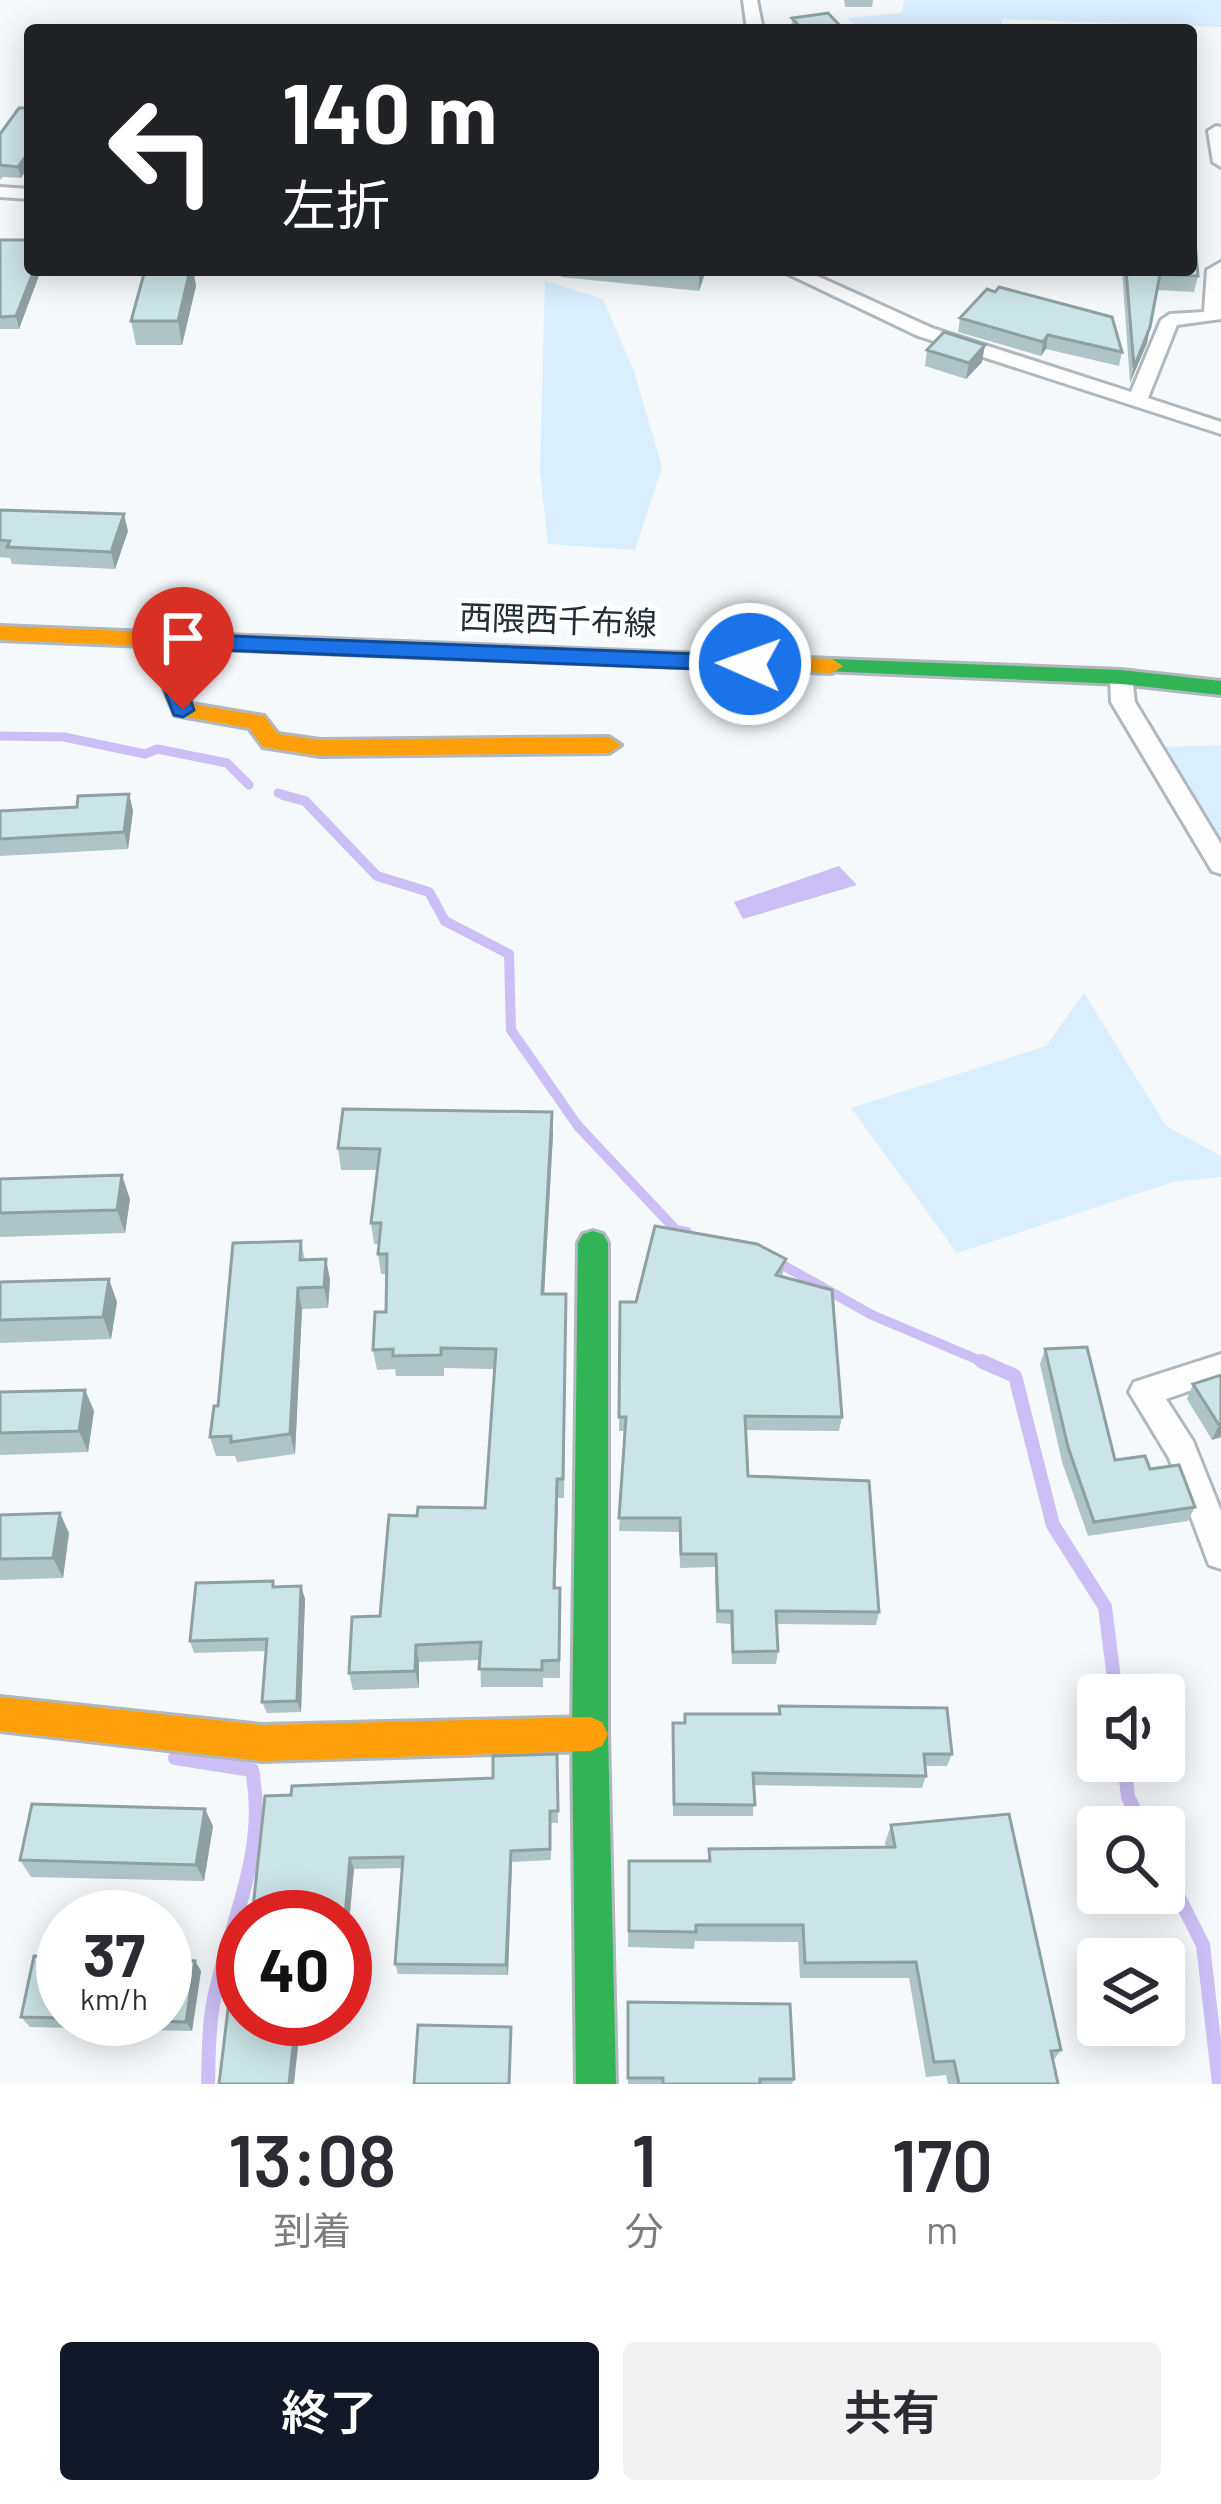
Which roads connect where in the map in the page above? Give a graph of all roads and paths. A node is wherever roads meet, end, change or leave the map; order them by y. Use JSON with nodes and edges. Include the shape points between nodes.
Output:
{"nodes":[{"id":1,"x":1219,"y":130,"type":"edge"},
{"id":2,"x":1221,"y":162,"type":"edge"},
{"id":3,"x":1221,"y":267,"type":"edge"},
{"id":4,"x":823,"y":276,"type":"edge"},
{"id":5,"x":1137,"y":401,"type":"junction"},
{"id":6,"x":1221,"y":428,"type":"edge"},
{"id":7,"x":0,"y":633,"type":"edge"},
{"id":8,"x":179,"y":641,"type":"junction"},
{"id":9,"x":1121,"y":677,"type":"junction"},
{"id":10,"x":1221,"y":688,"type":"edge"},
{"id":11,"x":609,"y":745,"type":"dead end"},
{"id":12,"x":1221,"y":865,"type":"edge"},
{"id":13,"x":593,"y":1243,"type":"dead end"},
{"id":14,"x":1221,"y":1367,"type":"edge"},
{"id":15,"x":1221,"y":1554,"type":"edge"},
{"id":16,"x":0,"y":1714,"type":"edge"},
{"id":17,"x":590,"y":1734,"type":"junction"},
{"id":18,"x":596,"y":2084,"type":"edge"}],
"edges":[{"from":1,"to":2,"type":"street"},
{"from":3,"to":5,"type":"street","via":[[1213,317],[1170,320]]},
{"from":4,"to":5,"type":"street","via":[[926,332]]},
{"from":5,"to":6,"type":"street"},
{"from":7,"to":8,"type":"street","name":"西隈西千布線"},
{"from":8,"to":9,"type":"street","name":"西隈西千布線"},
{"from":8,"to":11,"type":"street","via":[[188,661],[175,689],[183,710],[256,722],[271,741],[320,748]]},
{"from":9,"to":10,"type":"street","name":"西隈西千布線"},
{"from":9,"to":12,"type":"street","via":[[1123,702]]},
{"from":13,"to":17,"type":"street"},
{"from":14,"to":15,"type":"street","via":[[1144,1392],[1182,1451]]},
{"from":16,"to":17,"type":"street","via":[[262,1743]]},
{"from":17,"to":18,"type":"street"}]}
